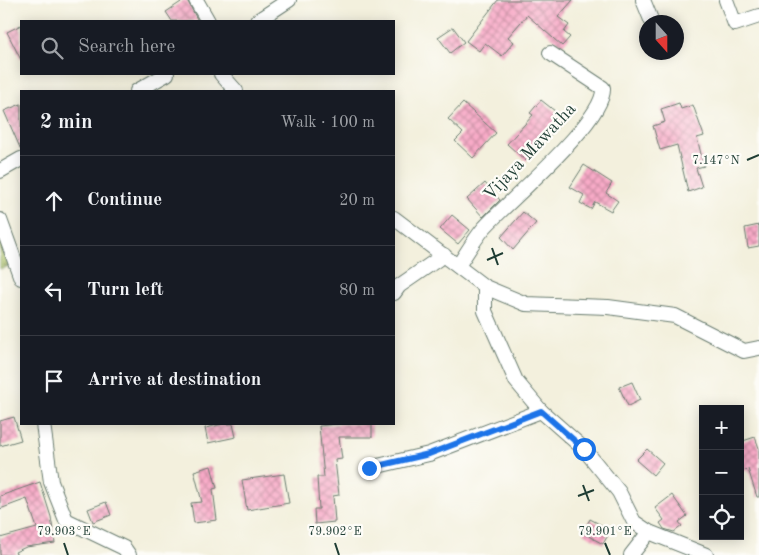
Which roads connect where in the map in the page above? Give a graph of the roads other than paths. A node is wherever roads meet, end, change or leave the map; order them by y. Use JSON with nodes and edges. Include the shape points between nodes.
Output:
{"nodes":[{"id":1,"x":196,"y":0,"type":"edge"},
{"id":2,"x":289,"y":0,"type":"edge"},
{"id":3,"x":644,"y":0,"type":"edge"},
{"id":4,"x":726,"y":0,"type":"edge"},
{"id":5,"x":649,"y":15,"type":"edge"},
{"id":6,"x":759,"y":16,"type":"edge"},
{"id":7,"x":207,"y":20,"type":"edge"},
{"id":8,"x":259,"y":20,"type":"edge"},
{"id":9,"x":550,"y":53,"type":"dead end"},
{"id":10,"x":165,"y":75,"type":"edge"},
{"id":11,"x":222,"y":75,"type":"edge"},
{"id":12,"x":139,"y":90,"type":"edge"},
{"id":13,"x":235,"y":90,"type":"edge"},
{"id":14,"x":20,"y":160,"type":"edge"},
{"id":15,"x":0,"y":171,"type":"edge"},
{"id":16,"x":395,"y":219,"type":"edge"},
{"id":17,"x":0,"y":220,"type":"edge"},
{"id":18,"x":444,"y":255,"type":"junction"},
{"id":19,"x":458,"y":266,"type":"junction"},
{"id":20,"x":20,"y":275,"type":"edge"},
{"id":21,"x":485,"y":287,"type":"junction"},
{"id":22,"x":395,"y":292,"type":"edge"},
{"id":23,"x":759,"y":348,"type":"edge"},
{"id":24,"x":541,"y":411,"type":"junction"},
{"id":25,"x":43,"y":425,"type":"edge"},
{"id":26,"x":369,"y":468,"type":"dead end"},
{"id":27,"x":649,"y":532,"type":"junction"},
{"id":28,"x":129,"y":555,"type":"edge"},
{"id":29,"x":631,"y":555,"type":"edge"},
{"id":30,"x":706,"y":555,"type":"edge"}],
"edges":[{"from":1,"to":7,"type":"street"},
{"from":2,"to":8,"type":"street"},
{"from":3,"to":5,"type":"street"},
{"from":4,"to":6,"type":"street","via":[[735,24]]},
{"from":9,"to":19,"type":"street","name":"Vijaya Mawatha","via":[[603,88],[604,95],[586,126],[483,229]]},
{"from":10,"to":12,"type":"street"},
{"from":11,"to":13,"type":"street"},
{"from":14,"to":15,"type":"street"},
{"from":16,"to":18,"type":"street"},
{"from":17,"to":20,"type":"street"},
{"from":18,"to":19,"type":"street"},
{"from":18,"to":22,"type":"street"},
{"from":19,"to":21,"type":"street"},
{"from":21,"to":23,"type":"street","via":[[526,304],[608,306],[675,316],[744,351]]},
{"from":21,"to":24,"type":"street","via":[[485,311],[516,381]]},
{"from":24,"to":26,"type":"street","via":[[429,454]]},
{"from":24,"to":27,"type":"street","via":[[584,449],[619,492],[634,522]]},
{"from":25,"to":28,"type":"street","via":[[51,482],[66,520],[124,548]]},
{"from":27,"to":29,"type":"street"},
{"from":27,"to":30,"type":"street"}]}
